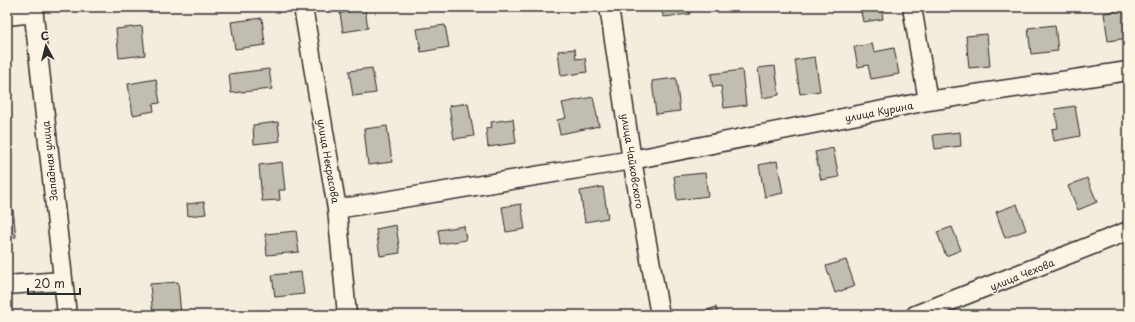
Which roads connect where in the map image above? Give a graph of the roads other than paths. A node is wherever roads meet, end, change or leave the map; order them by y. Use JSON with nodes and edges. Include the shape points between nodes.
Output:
{"nodes":[{"id":1,"x":303,"y":7,"type":"edge"},
{"id":2,"x":609,"y":7,"type":"edge"},
{"id":3,"x":912,"y":7,"type":"edge"},
{"id":4,"x":33,"y":10,"type":"edge"},
{"id":5,"x":7,"y":16,"type":"edge"},
{"id":6,"x":1128,"y":71,"type":"edge"},
{"id":7,"x":928,"y":101,"type":"junction"},
{"id":8,"x":632,"y":160,"type":"junction"},
{"id":9,"x":337,"y":209,"type":"junction"},
{"id":10,"x":1128,"y":232,"type":"edge"},
{"id":11,"x":62,"y":281,"type":"junction"},
{"id":12,"x":7,"y":285,"type":"edge"},
{"id":13,"x":926,"y":313,"type":"edge"},
{"id":14,"x":67,"y":315,"type":"edge"},
{"id":15,"x":347,"y":315,"type":"edge"},
{"id":16,"x":660,"y":315,"type":"edge"}],
"edges":[{"from":1,"to":9,"type":"street","name":"улица Некрасова"},
{"from":2,"to":8,"type":"street","name":"улица Чайковского"},
{"from":3,"to":7,"type":"street"},
{"from":4,"to":5,"type":"street"},
{"from":4,"to":11,"type":"street","name":"Западная улица"},
{"from":6,"to":7,"type":"street","name":"улица Курина"},
{"from":7,"to":8,"type":"street","name":"улица Курина"},
{"from":8,"to":9,"type":"street","name":"улица Курина"},
{"from":8,"to":16,"type":"street","name":"улица Чайковского"},
{"from":9,"to":15,"type":"street","name":"улица Некрасова"},
{"from":10,"to":13,"type":"street","name":"улица Чехова"},
{"from":11,"to":12,"type":"street"},
{"from":11,"to":14,"type":"street","name":"Западная улица"}]}
